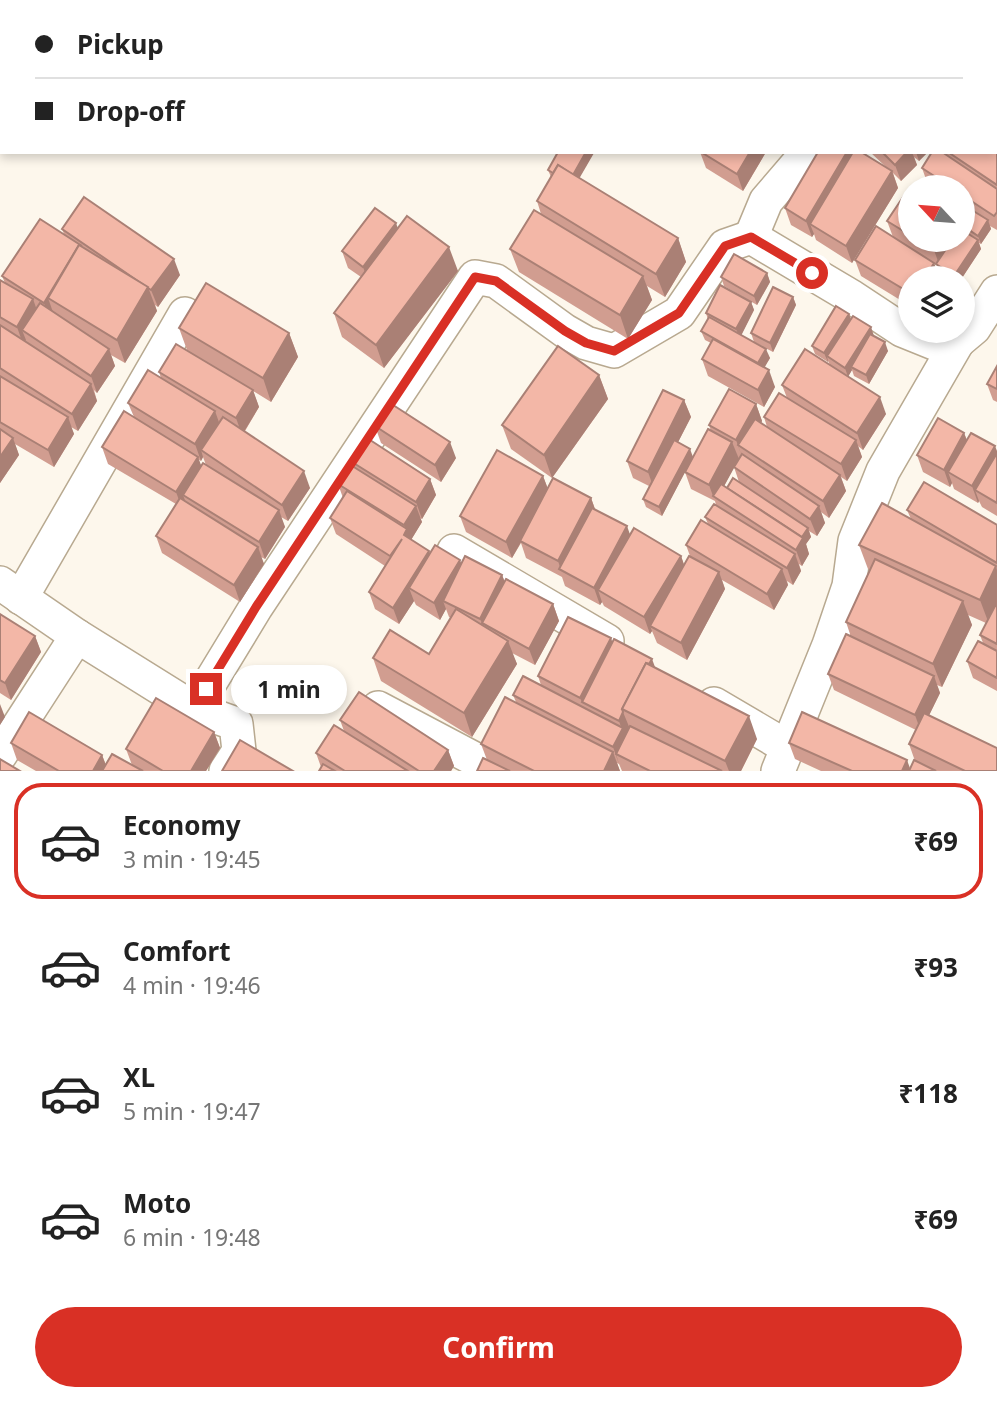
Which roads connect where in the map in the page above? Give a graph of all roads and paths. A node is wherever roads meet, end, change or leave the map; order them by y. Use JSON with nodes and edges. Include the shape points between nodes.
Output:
{"nodes":[{"id":1,"x":806,"y":154,"type":"edge"},
{"id":2,"x":751,"y":237,"type":"junction"},
{"id":3,"x":997,"y":292,"type":"edge"},
{"id":4,"x":185,"y":313,"type":"edge"},
{"id":5,"x":953,"y":346,"type":"junction"},
{"id":6,"x":454,"y":551,"type":"dead end"},
{"id":7,"x":11,"y":590,"type":"edge"},
{"id":8,"x":77,"y":636,"type":"junction"},
{"id":9,"x":633,"y":656,"type":"edge"},
{"id":10,"x":692,"y":691,"type":"edge"},
{"id":11,"x":377,"y":708,"type":"edge"},
{"id":12,"x":194,"y":709,"type":"junction"},
{"id":13,"x":0,"y":755,"type":"edge"},
{"id":14,"x":484,"y":758,"type":"edge"},
{"id":15,"x":783,"y":759,"type":"edge"},
{"id":16,"x":226,"y":771,"type":"edge"}],
"edges":[{"from":1,"to":2,"type":"street","via":[[766,201]]},
{"from":2,"to":5,"type":"street","via":[[902,330]]},
{"from":2,"to":12,"type":"street","via":[[725,246],[679,313],[614,351],[565,331],[496,281],[475,277],[256,607]]},
{"from":3,"to":5,"type":"street","via":[[974,328]]},
{"from":4,"to":7,"type":"street"},
{"from":5,"to":15,"type":"street","via":[[883,471],[855,541],[849,586],[829,645]]},
{"from":6,"to":9,"type":"street"},
{"from":7,"to":8,"type":"street"},
{"from":8,"to":12,"type":"street"},
{"from":8,"to":13,"type":"street"},
{"from":10,"to":15,"type":"street"},
{"from":11,"to":14,"type":"street"},
{"from":12,"to":16,"type":"street","via":[[236,724],[239,751]]}]}
